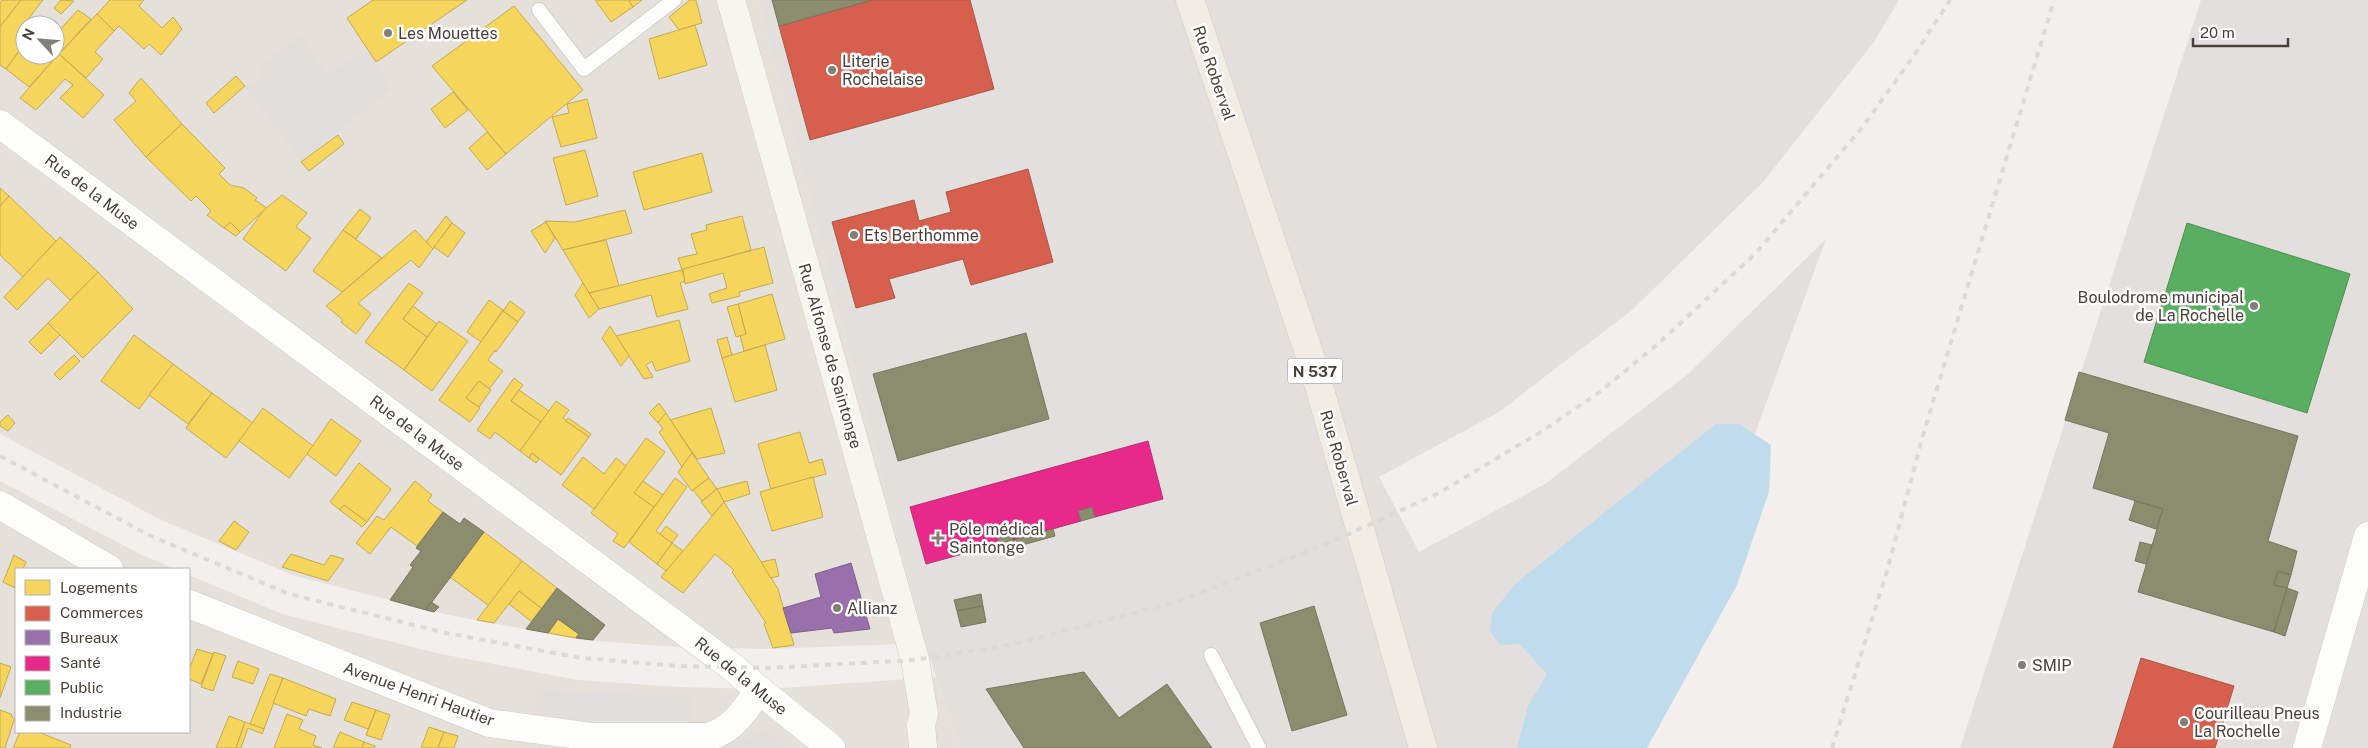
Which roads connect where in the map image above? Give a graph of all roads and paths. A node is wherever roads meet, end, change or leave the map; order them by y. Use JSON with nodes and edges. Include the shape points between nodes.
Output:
{"nodes":[{"id":1,"x":674,"y":0,"type":"edge"},
{"id":2,"x":731,"y":0,"type":"edge"},
{"id":3,"x":1190,"y":0,"type":"edge"},
{"id":4,"x":540,"y":10,"type":"dead end"},
{"id":5,"x":0,"y":124,"type":"edge"},
{"id":6,"x":0,"y":505,"type":"edge"},
{"id":7,"x":2368,"y":536,"type":"edge"},
{"id":8,"x":107,"y":568,"type":"edge"},
{"id":9,"x":190,"y":604,"type":"edge"},
{"id":10,"x":1212,"y":655,"type":"dead end"},
{"id":11,"x":760,"y":690,"type":"junction"},
{"id":12,"x":591,"y":742,"type":"edge"},
{"id":13,"x":926,"y":747,"type":"edge"},
{"id":14,"x":831,"y":748,"type":"edge"},
{"id":15,"x":1259,"y":748,"type":"edge"},
{"id":16,"x":1423,"y":748,"type":"edge"},
{"id":17,"x":2307,"y":748,"type":"edge"}],
"edges":[{"from":1,"to":4,"type":"lane","via":[[584,69]]},
{"from":2,"to":13,"type":"main road","name":"Rue Alfonse de Saintonge","via":[[915,660]]},
{"from":3,"to":16,"type":"main road","name":"Rue Roberval","number":"N 537","via":[[1312,362]]},
{"from":5,"to":11,"type":"street","name":"Rue de la Muse","via":[[708,648]]},
{"from":6,"to":8,"type":"street"},
{"from":7,"to":17,"type":"street"},
{"from":9,"to":12,"type":"street","name":"Avenue Henri Hautier","via":[[489,723]]},
{"from":10,"to":15,"type":"lane"},
{"from":11,"to":12,"type":"street","name":"Avenue Henri Hautier","via":[[732,725],[708,737]]},
{"from":11,"to":14,"type":"street","name":"Rue de la Muse"}]}
